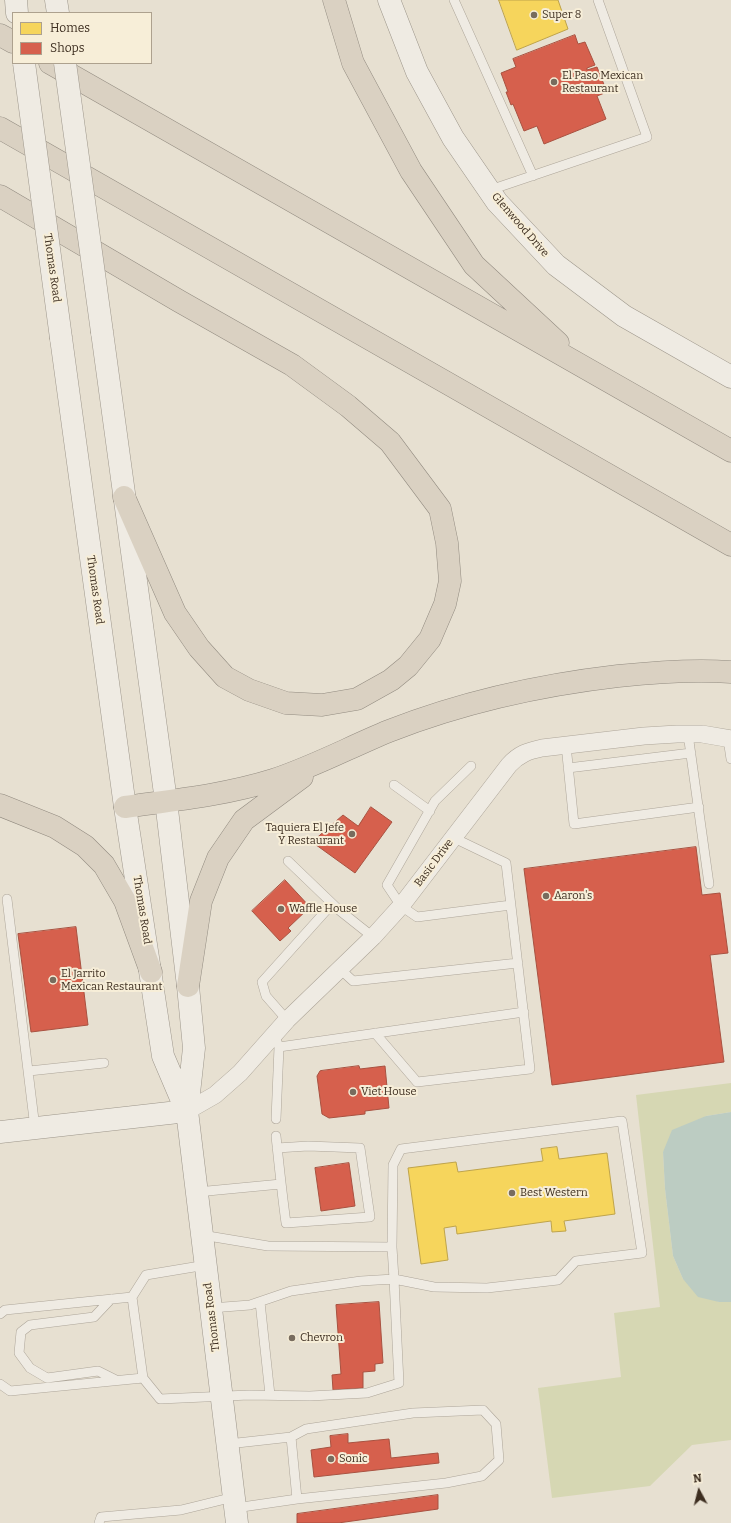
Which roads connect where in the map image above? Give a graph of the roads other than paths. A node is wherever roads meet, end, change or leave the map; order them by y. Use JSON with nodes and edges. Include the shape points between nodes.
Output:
{"nodes":[{"id":1,"x":16,"y":0,"type":"edge"},
{"id":2,"x":56,"y":0,"type":"edge"},
{"id":3,"x":334,"y":0,"type":"edge"},
{"id":4,"x":390,"y":0,"type":"edge"},
{"id":5,"x":454,"y":0,"type":"edge"},
{"id":6,"x":598,"y":0,"type":"edge"},
{"id":7,"x":17,"y":12,"type":"edge"},
{"id":8,"x":58,"y":12,"type":"edge"},
{"id":9,"x":0,"y":35,"type":"edge"},
{"id":10,"x":12,"y":41,"type":"edge"},
{"id":11,"x":24,"y":64,"type":"edge"},
{"id":12,"x":52,"y":64,"type":"edge"},
{"id":13,"x":65,"y":64,"type":"edge"},
{"id":14,"x":0,"y":128,"type":"edge"},
{"id":15,"x":533,"y":176,"type":"junction"},
{"id":16,"x":490,"y":190,"type":"junction"},
{"id":17,"x":0,"y":196,"type":"edge"},
{"id":18,"x":587,"y":369,"type":"junction"},
{"id":19,"x":731,"y":377,"type":"edge"},
{"id":20,"x":731,"y":451,"type":"edge"},
{"id":21,"x":124,"y":497,"type":"junction"},
{"id":22,"x":731,"y":545,"type":"edge"},
{"id":23,"x":731,"y":672,"type":"edge"},
{"id":24,"x":688,"y":734,"type":"junction"},
{"id":25,"x":730,"y":739,"type":"edge"},
{"id":26,"x":566,"y":745,"type":"junction"},
{"id":27,"x":691,"y":753,"type":"junction"},
{"id":28,"x":731,"y":759,"type":"edge"},
{"id":29,"x":324,"y":760,"type":"junction"},
{"id":30,"x":471,"y":766,"type":"dead end"},
{"id":31,"x":568,"y":768,"type":"junction"},
{"id":32,"x":394,"y":785,"type":"dead end"},
{"id":33,"x":166,"y":801,"type":"junction"},
{"id":34,"x":0,"y":805,"type":"edge"},
{"id":35,"x":125,"y":807,"type":"junction"},
{"id":36,"x":698,"y":807,"type":"junction"},
{"id":37,"x":430,"y":811,"type":"junction"},
{"id":38,"x":454,"y":838,"type":"junction"},
{"id":39,"x":288,"y":861,"type":"dead end"},
{"id":40,"x":709,"y":884,"type":"dead end"},
{"id":41,"x":7,"y":899,"type":"dead end"},
{"id":42,"x":332,"y":904,"type":"junction"},
{"id":43,"x":511,"y":905,"type":"junction"},
{"id":44,"x":401,"y":906,"type":"junction"},
{"id":45,"x":373,"y":937,"type":"junction"},
{"id":46,"x":518,"y":963,"type":"junction"},
{"id":47,"x":340,"y":969,"type":"junction"},
{"id":48,"x":151,"y":972,"type":"junction"},
{"id":49,"x":188,"y":986,"type":"junction"},
{"id":50,"x":524,"y":1012,"type":"junction"},
{"id":51,"x":287,"y":1020,"type":"junction"},
{"id":52,"x":375,"y":1033,"type":"junction"},
{"id":53,"x":276,"y":1040,"type":"junction"},
{"id":54,"x":104,"y":1063,"type":"dead end"},
{"id":55,"x":29,"y":1071,"type":"junction"},
{"id":56,"x":187,"y":1111,"type":"junction"},
{"id":57,"x":276,"y":1119,"type":"dead end"},
{"id":58,"x":35,"y":1128,"type":"junction"},
{"id":59,"x":0,"y":1132,"type":"edge"},
{"id":60,"x":276,"y":1136,"type":"dead end"},
{"id":61,"x":277,"y":1148,"type":"junction"},
{"id":62,"x":281,"y":1184,"type":"junction"},
{"id":63,"x":197,"y":1192,"type":"junction"},
{"id":64,"x":202,"y":1235,"type":"junction"},
{"id":65,"x":392,"y":1247,"type":"junction"},
{"id":66,"x":206,"y":1265,"type":"junction"},
{"id":67,"x":394,"y":1279,"type":"junction"},
{"id":68,"x":132,"y":1297,"type":"junction"},
{"id":69,"x":111,"y":1299,"type":"junction"},
{"id":70,"x":260,"y":1302,"type":"junction"},
{"id":71,"x":211,"y":1308,"type":"junction"},
{"id":72,"x":0,"y":1314,"type":"edge"},
{"id":73,"x":143,"y":1378,"type":"junction"},
{"id":74,"x":116,"y":1380,"type":"junction"},
{"id":75,"x":0,"y":1384,"type":"edge"},
{"id":76,"x":270,"y":1395,"type":"junction"},
{"id":77,"x":222,"y":1396,"type":"junction"},
{"id":78,"x":290,"y":1437,"type":"junction"},
{"id":79,"x":228,"y":1444,"type":"junction"},
{"id":80,"x":297,"y":1499,"type":"junction"},
{"id":81,"x":235,"y":1509,"type":"edge"},
{"id":82,"x":99,"y":1523,"type":"edge"}],
"edges":[{"from":1,"to":7,"type":"main road"},
{"from":2,"to":8,"type":"main road"},
{"from":3,"to":18,"type":"highway","via":[[353,64],[411,171],[474,265]]},
{"from":4,"to":16,"type":"main road","name":"Glenwood Drive","via":[[417,72],[453,138]]},
{"from":5,"to":15,"type":"lane"},
{"from":6,"to":15,"type":"lane","via":[[647,137]]},
{"from":9,"to":10,"type":"highway"},
{"from":11,"to":35,"type":"main road","name":"Thomas Road","bridge":true},
{"from":12,"to":18,"type":"highway"},
{"from":13,"to":21,"type":"main road","name":"Thomas Road","bridge":true},
{"from":14,"to":22,"type":"highway"},
{"from":15,"to":16,"type":"lane"},
{"from":16,"to":19,"type":"main road","name":"Glenwood Drive","via":[[497,202],[556,266],[624,316]]},
{"from":17,"to":21,"type":"highway","via":[[292,365],[348,406],[390,442],[440,509],[447,543],[450,581],[445,604],[430,640],[408,666],[391,680],[357,699],[322,705],[286,703],[249,690],[225,677],[199,648],[176,613]]},
{"from":18,"to":20,"type":"highway"},
{"from":21,"to":33,"type":"main road","name":"Thomas Road"},
{"from":23,"to":29,"type":"highway","via":[[691,670],[638,674],[583,680],[510,694],[456,707]]},
{"from":24,"to":25,"type":"street","name":"Basic Drive"},
{"from":24,"to":26,"type":"street","name":"Basic Drive"},
{"from":24,"to":27,"type":"lane"},
{"from":25,"to":28,"type":"lane"},
{"from":26,"to":31,"type":"lane"},
{"from":26,"to":38,"type":"street","name":"Basic Drive","via":[[529,750],[517,756]]},
{"from":27,"to":31,"type":"lane"},
{"from":27,"to":36,"type":"lane"},
{"from":29,"to":33,"type":"highway","via":[[274,779],[228,792]]},
{"from":29,"to":49,"type":"highway","via":[[244,820],[218,858],[201,901]]},
{"from":30,"to":37,"type":"lane","via":[[435,801]]},
{"from":31,"to":36,"type":"lane","via":[[574,824]]},
{"from":32,"to":37,"type":"lane"},
{"from":33,"to":35,"type":"highway"},
{"from":33,"to":49,"type":"main road","name":"Thomas Road"},
{"from":34,"to":48,"type":"highway","via":[[55,827],[85,846],[104,865],[126,901]]},
{"from":35,"to":48,"type":"main road","name":"Thomas Road"},
{"from":36,"to":40,"type":"lane"},
{"from":37,"to":44,"type":"lane","via":[[387,885]]},
{"from":38,"to":43,"type":"lane","via":[[506,863]]},
{"from":38,"to":44,"type":"street","name":"Basic Drive"},
{"from":39,"to":42,"type":"lane"},
{"from":41,"to":55,"type":"lane"},
{"from":42,"to":45,"type":"lane"},
{"from":42,"to":51,"type":"lane","via":[[262,982],[266,996]]},
{"from":43,"to":44,"type":"lane","via":[[417,917]]},
{"from":43,"to":46,"type":"lane"},
{"from":44,"to":45,"type":"street","name":"Basic Drive"},
{"from":45,"to":47,"type":"street","name":"Basic Drive"},
{"from":46,"to":47,"type":"lane","via":[[354,981]]},
{"from":46,"to":50,"type":"lane"},
{"from":47,"to":51,"type":"street","name":"Basic Drive"},
{"from":48,"to":56,"type":"main road","name":"Thomas Road","via":[[163,1056]]},
{"from":49,"to":56,"type":"main road","name":"Thomas Road","via":[[194,1048]]},
{"from":50,"to":52,"type":"lane"},
{"from":50,"to":52,"type":"lane","via":[[530,1068],[417,1082]]},
{"from":51,"to":53,"type":"street","name":"Basic Drive"},
{"from":52,"to":53,"type":"lane"},
{"from":53,"to":56,"type":"street","name":"Basic Drive","via":[[215,1095]]},
{"from":53,"to":57,"type":"lane"},
{"from":54,"to":55,"type":"lane"},
{"from":55,"to":58,"type":"lane"},
{"from":56,"to":58,"type":"main road"},
{"from":56,"to":63,"type":"main road","name":"Thomas Road"},
{"from":58,"to":59,"type":"main road"},
{"from":60,"to":61,"type":"lane"},
{"from":61,"to":62,"type":"lane"},
{"from":61,"to":62,"type":"lane","via":[[360,1148],[370,1217],[286,1223]]},
{"from":62,"to":63,"type":"lane"},
{"from":63,"to":64,"type":"main road","name":"Thomas Road"},
{"from":64,"to":65,"type":"lane","via":[[268,1246]]},
{"from":64,"to":66,"type":"main road","name":"Thomas Road"},
{"from":65,"to":67,"type":"lane"},
{"from":65,"to":67,"type":"lane","via":[[393,1165],[400,1149],[622,1121],[642,1253],[576,1261],[558,1280],[487,1288],[434,1286]]},
{"from":66,"to":68,"type":"lane","via":[[146,1275]]},
{"from":66,"to":71,"type":"main road","name":"Thomas Road"},
{"from":67,"to":70,"type":"lane","via":[[291,1291]]},
{"from":67,"to":76,"type":"lane","via":[[399,1383],[367,1393]]},
{"from":68,"to":69,"type":"lane"},
{"from":68,"to":73,"type":"lane"},
{"from":69,"to":72,"type":"lane","via":[[5,1310]]},
{"from":69,"to":74,"type":"lane","via":[[94,1317],[30,1325],[21,1332],[19,1353],[30,1368],[47,1378],[98,1371]]},
{"from":70,"to":71,"type":"lane"},
{"from":70,"to":76,"type":"lane"},
{"from":71,"to":77,"type":"main road","name":"Thomas Road"},
{"from":73,"to":74,"type":"lane"},
{"from":73,"to":77,"type":"lane","via":[[160,1399]]},
{"from":74,"to":75,"type":"lane","via":[[10,1391]]},
{"from":76,"to":77,"type":"lane"},
{"from":77,"to":79,"type":"main road","name":"Thomas Road"},
{"from":78,"to":79,"type":"lane"},
{"from":78,"to":80,"type":"lane"},
{"from":78,"to":80,"type":"lane","via":[[306,1429],[413,1413],[483,1410],[496,1424],[499,1460],[482,1476],[446,1483]]},
{"from":79,"to":81,"type":"main road","name":"Thomas Road"},
{"from":80,"to":81,"type":"lane"},
{"from":81,"to":82,"type":"lane","via":[[181,1510],[101,1517]]}]}
